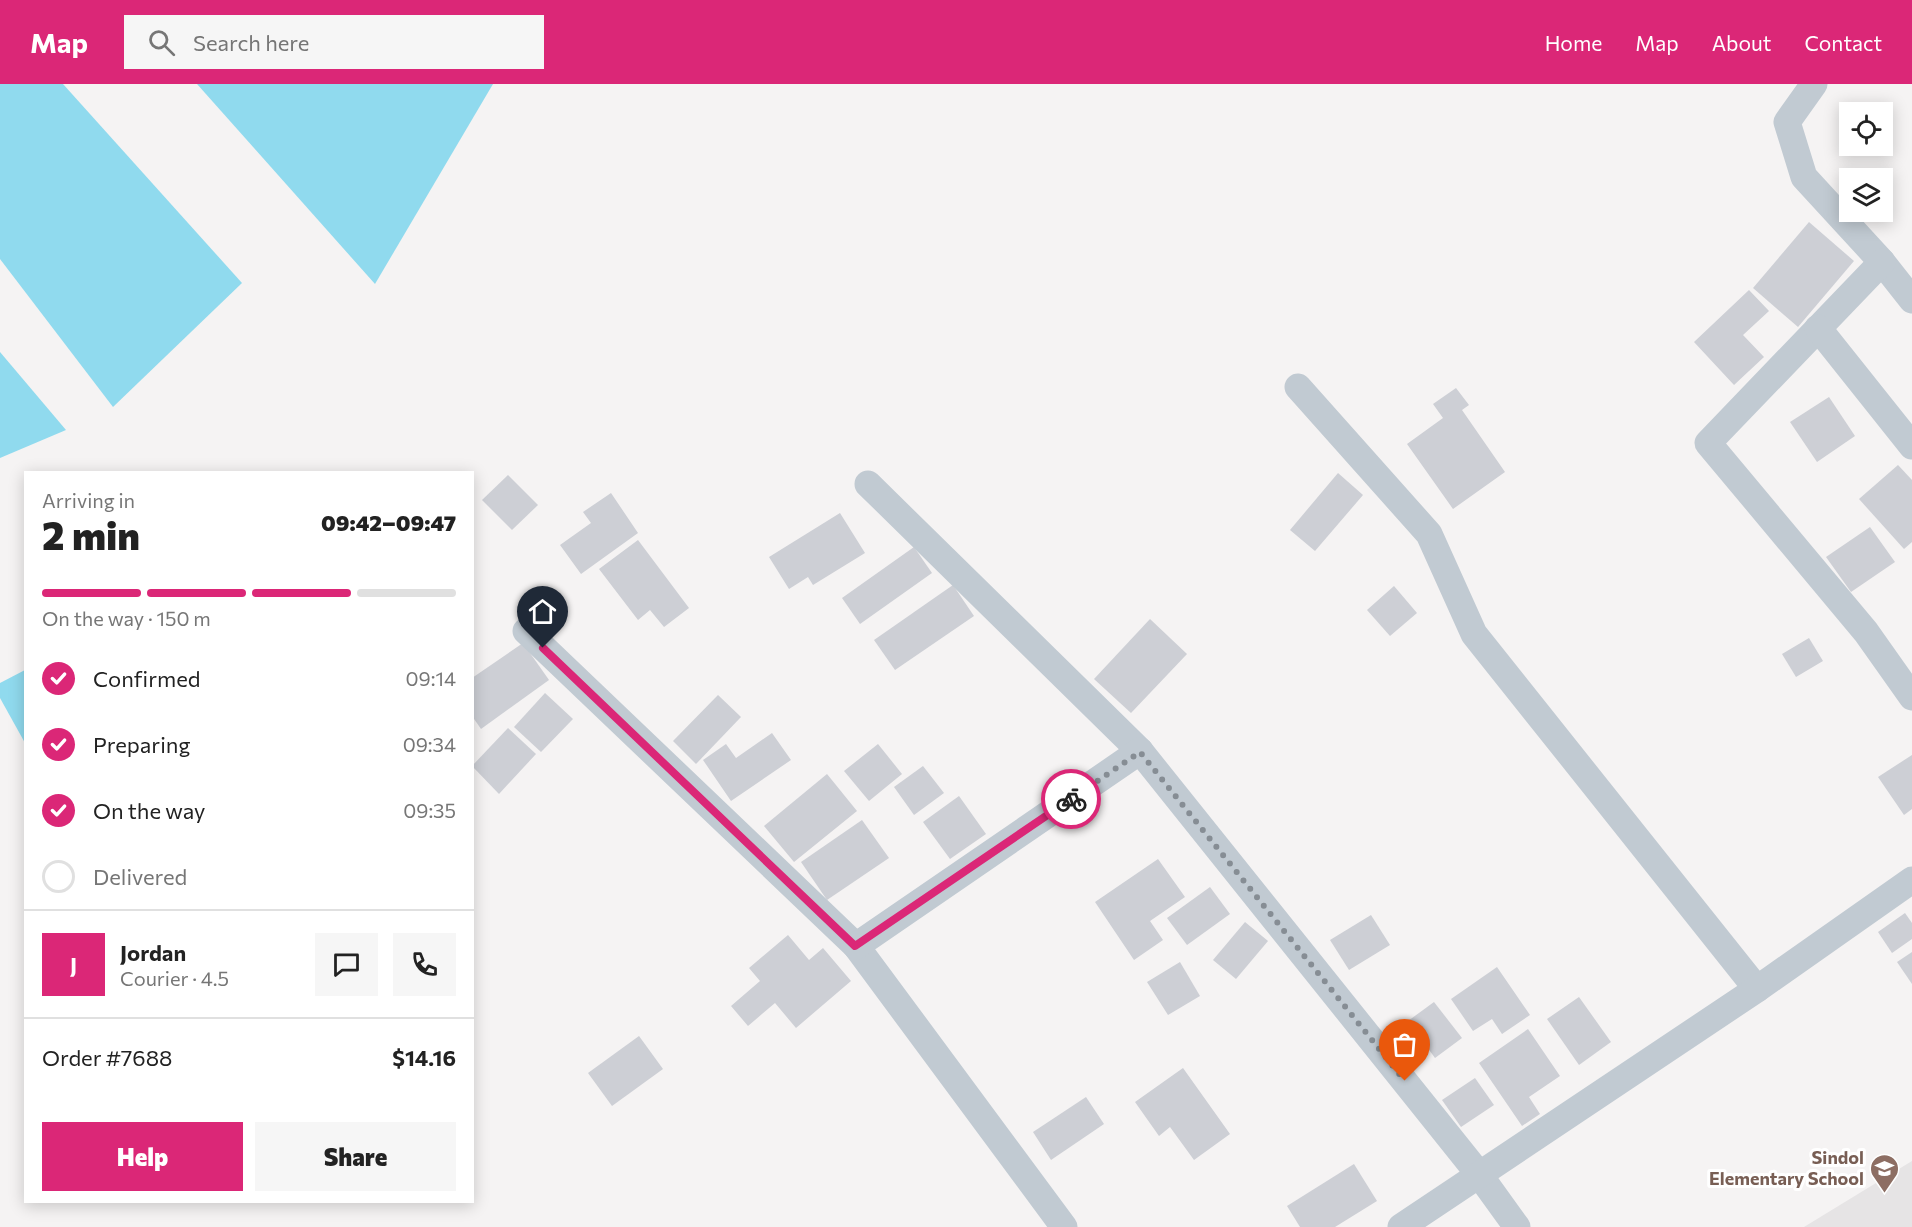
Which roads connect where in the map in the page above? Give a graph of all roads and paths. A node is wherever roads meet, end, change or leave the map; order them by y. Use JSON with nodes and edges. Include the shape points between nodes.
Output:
{"nodes":[{"id":1,"x":1814,"y":84,"type":"edge"},
{"id":2,"x":1882,"y":262,"type":"junction"},
{"id":3,"x":1912,"y":300,"type":"edge"},
{"id":4,"x":1818,"y":328,"type":"junction"},
{"id":5,"x":1298,"y":387,"type":"dead end"},
{"id":6,"x":1912,"y":446,"type":"edge"},
{"id":7,"x":868,"y":484,"type":"dead end"},
{"id":8,"x":526,"y":631,"type":"dead end"},
{"id":9,"x":1912,"y":697,"type":"edge"},
{"id":10,"x":1140,"y":752,"type":"junction"},
{"id":11,"x":1912,"y":880,"type":"edge"},
{"id":12,"x":855,"y":946,"type":"junction"},
{"id":13,"x":1757,"y":989,"type":"junction"},
{"id":14,"x":1478,"y":1173,"type":"junction"},
{"id":15,"x":1064,"y":1227,"type":"edge"},
{"id":16,"x":1401,"y":1227,"type":"edge"},
{"id":17,"x":1517,"y":1227,"type":"edge"}],
"edges":[{"from":1,"to":2,"type":"street","via":[[1787,122],[1804,177]]},
{"from":2,"to":3,"type":"street"},
{"from":2,"to":4,"type":"street"},
{"from":4,"to":6,"type":"street"},
{"from":4,"to":9,"type":"street","via":[[1708,443],[1866,632]]},
{"from":5,"to":13,"type":"street","via":[[1429,534],[1474,634]]},
{"from":7,"to":10,"type":"street"},
{"from":8,"to":12,"type":"street"},
{"from":10,"to":12,"type":"street"},
{"from":10,"to":14,"type":"street"},
{"from":11,"to":13,"type":"street"},
{"from":12,"to":15,"type":"street"},
{"from":13,"to":14,"type":"street"},
{"from":14,"to":16,"type":"street"},
{"from":14,"to":17,"type":"street"}]}
